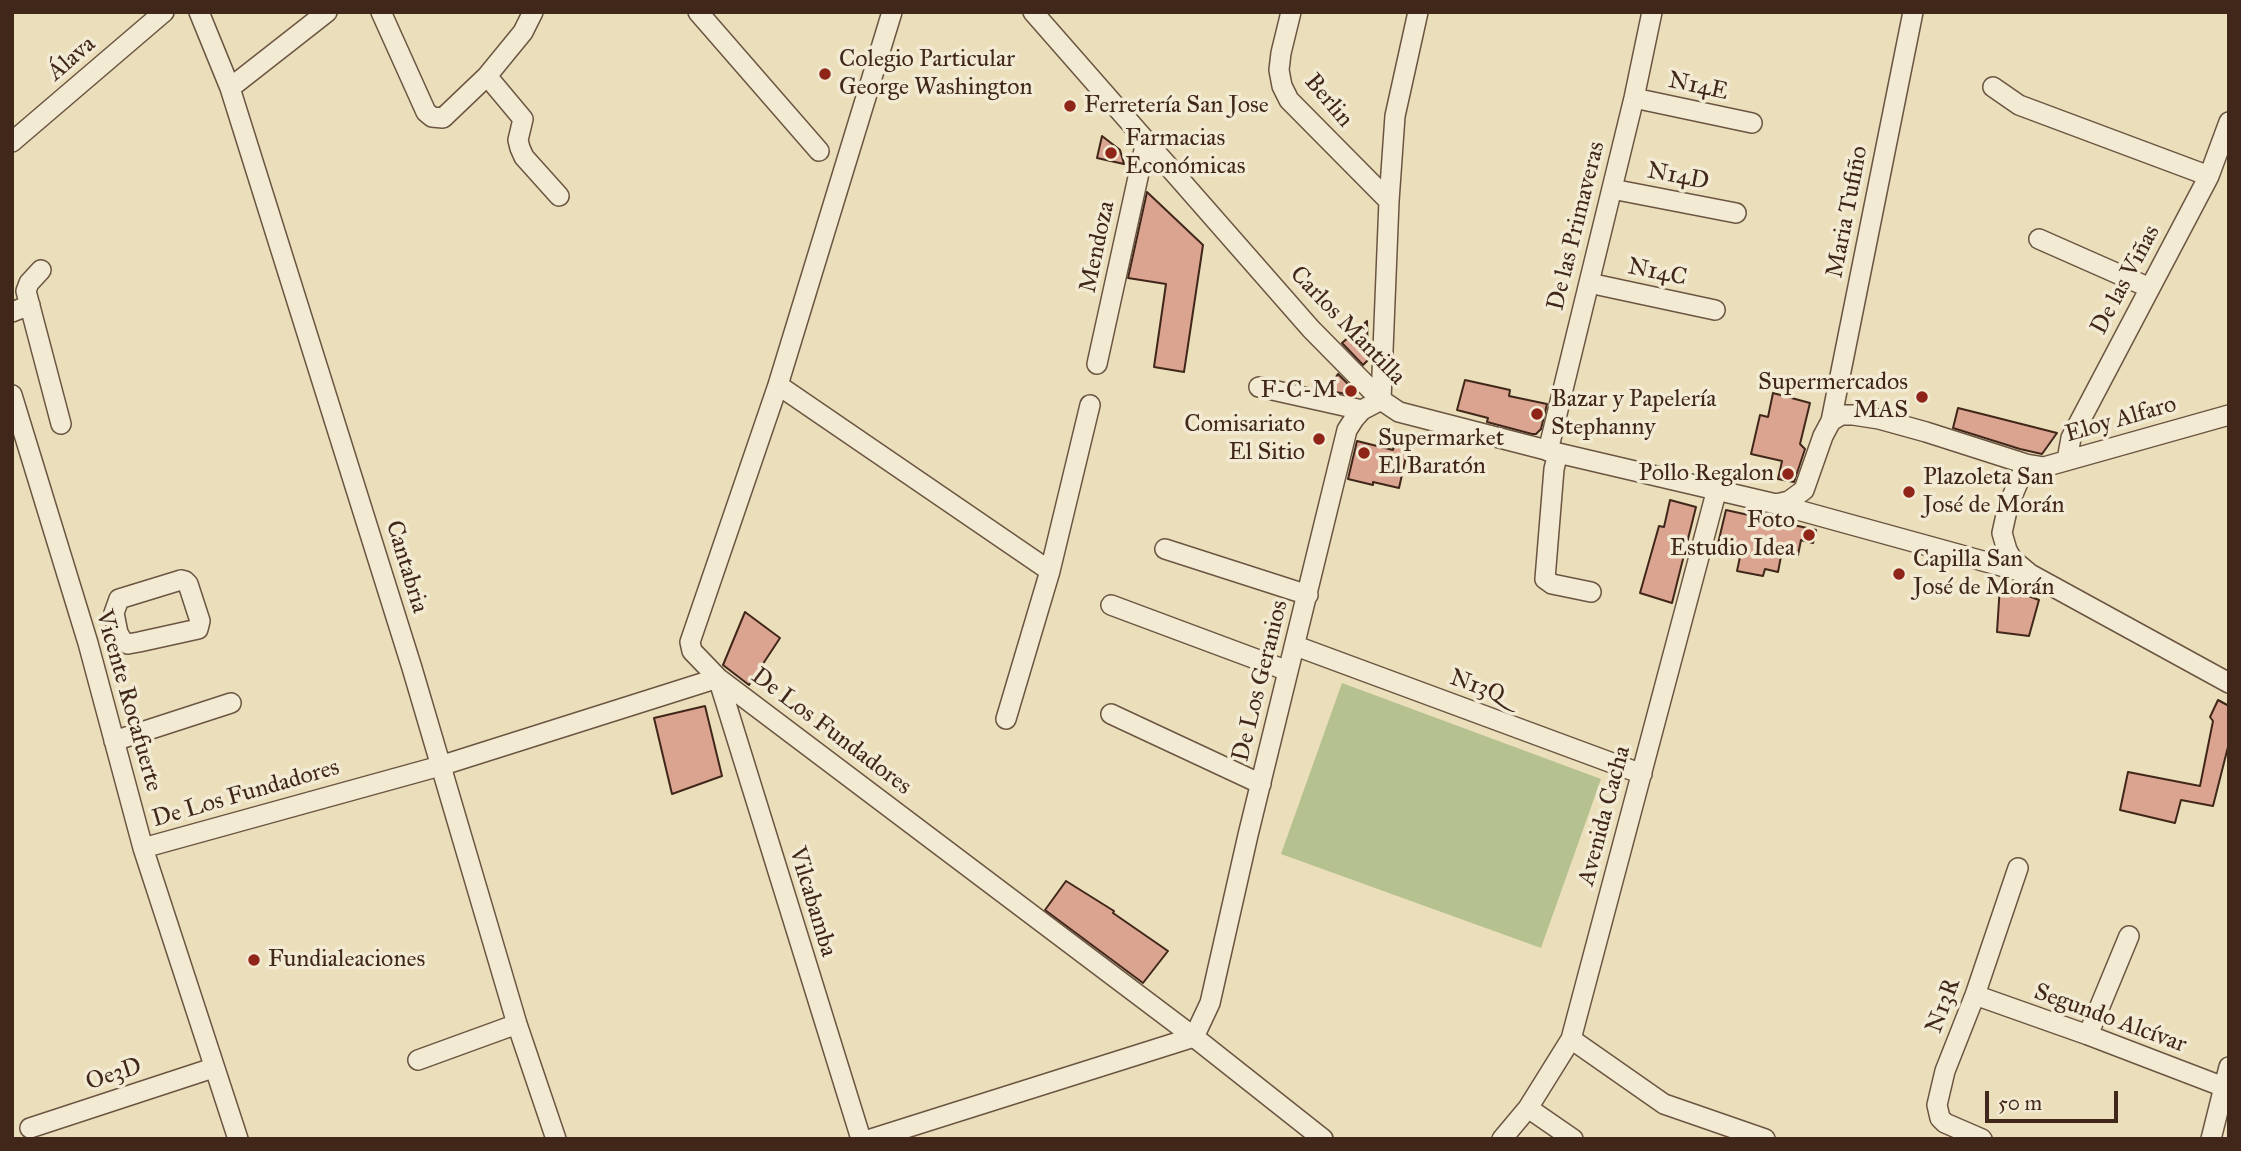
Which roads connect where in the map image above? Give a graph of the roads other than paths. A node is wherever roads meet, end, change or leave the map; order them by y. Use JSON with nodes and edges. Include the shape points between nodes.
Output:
{"nodes":[{"id":1,"x":164,"y":12,"type":"edge"},
{"id":2,"x":199,"y":12,"type":"edge"},
{"id":3,"x":327,"y":12,"type":"edge"},
{"id":4,"x":382,"y":12,"type":"edge"},
{"id":5,"x":533,"y":12,"type":"edge"},
{"id":6,"x":698,"y":12,"type":"edge"},
{"id":7,"x":892,"y":12,"type":"edge"},
{"id":8,"x":1033,"y":12,"type":"edge"},
{"id":9,"x":1291,"y":12,"type":"edge"},
{"id":10,"x":1418,"y":12,"type":"edge"},
{"id":11,"x":1652,"y":12,"type":"edge"},
{"id":12,"x":1913,"y":12,"type":"edge"},
{"id":13,"x":487,"y":76,"type":"junction"},
{"id":14,"x":230,"y":88,"type":"junction"},
{"id":15,"x":1993,"y":88,"type":"dead end"},
{"id":16,"x":1634,"y":98,"type":"junction"},
{"id":17,"x":2229,"y":122,"type":"edge"},
{"id":18,"x":1752,"y":123,"type":"dead end"},
{"id":19,"x":1146,"y":141,"type":"junction"},
{"id":20,"x":12,"y":142,"type":"edge"},
{"id":21,"x":819,"y":151,"type":"dead end"},
{"id":22,"x":2208,"y":176,"type":"junction"},
{"id":23,"x":1612,"y":189,"type":"junction"},
{"id":24,"x":559,"y":197,"type":"dead end"},
{"id":25,"x":1389,"y":201,"type":"junction"},
{"id":26,"x":1736,"y":213,"type":"dead end"},
{"id":27,"x":2039,"y":239,"type":"dead end"},
{"id":28,"x":41,"y":270,"type":"dead end"},
{"id":29,"x":1589,"y":283,"type":"junction"},
{"id":30,"x":2150,"y":288,"type":"junction"},
{"id":31,"x":21,"y":309,"type":"edge"},
{"id":32,"x":1714,"y":310,"type":"dead end"},
{"id":33,"x":1097,"y":364,"type":"dead end"},
{"id":34,"x":778,"y":384,"type":"junction"},
{"id":35,"x":1259,"y":387,"type":"dead end"},
{"id":36,"x":12,"y":395,"type":"edge"},
{"id":37,"x":1381,"y":400,"type":"junction"},
{"id":38,"x":1090,"y":405,"type":"dead end"},
{"id":39,"x":1362,"y":410,"type":"junction"},
{"id":40,"x":2229,"y":415,"type":"edge"},
{"id":41,"x":1831,"y":421,"type":"junction"},
{"id":42,"x":61,"y":424,"type":"dead end"},
{"id":43,"x":19,"y":446,"type":"edge"},
{"id":44,"x":1553,"y":452,"type":"junction"},
{"id":45,"x":2067,"y":460,"type":"junction"},
{"id":46,"x":2026,"y":464,"type":"junction"},
{"id":47,"x":1717,"y":489,"type":"junction"},
{"id":48,"x":1776,"y":504,"type":"junction"},
{"id":49,"x":1165,"y":549,"type":"dead end"},
{"id":50,"x":1050,"y":571,"type":"junction"},
{"id":51,"x":2030,"y":574,"type":"junction"},
{"id":52,"x":1591,"y":593,"type":"dead end"},
{"id":53,"x":1308,"y":595,"type":"junction"},
{"id":54,"x":1111,"y":605,"type":"dead end"},
{"id":55,"x":118,"y":632,"type":"junction"},
{"id":56,"x":88,"y":643,"type":"junction"},
{"id":57,"x":1296,"y":646,"type":"junction"},
{"id":58,"x":1288,"y":671,"type":"junction"},
{"id":59,"x":718,"y":678,"type":"junction"},
{"id":60,"x":2229,"y":683,"type":"edge"},
{"id":61,"x":231,"y":703,"type":"dead end"},
{"id":62,"x":1111,"y":714,"type":"dead end"},
{"id":63,"x":1006,"y":719,"type":"dead end"},
{"id":64,"x":114,"y":741,"type":"junction"},
{"id":65,"x":440,"y":766,"type":"junction"},
{"id":66,"x":1642,"y":774,"type":"junction"},
{"id":67,"x":1261,"y":784,"type":"junction"},
{"id":68,"x":143,"y":848,"type":"junction"},
{"id":69,"x":2018,"y":868,"type":"dead end"},
{"id":70,"x":2129,"y":936,"type":"dead end"},
{"id":71,"x":1975,"y":995,"type":"junction"},
{"id":72,"x":517,"y":1024,"type":"junction"},
{"id":73,"x":2088,"y":1035,"type":"junction"},
{"id":74,"x":1194,"y":1037,"type":"junction"},
{"id":75,"x":1571,"y":1039,"type":"junction"},
{"id":76,"x":418,"y":1060,"type":"dead end"},
{"id":77,"x":2229,"y":1067,"type":"edge"},
{"id":78,"x":214,"y":1068,"type":"junction"},
{"id":79,"x":2226,"y":1088,"type":"edge"},
{"id":80,"x":1528,"y":1108,"type":"junction"},
{"id":81,"x":30,"y":1128,"type":"dead end"},
{"id":82,"x":238,"y":1139,"type":"edge"},
{"id":83,"x":556,"y":1139,"type":"edge"},
{"id":84,"x":861,"y":1139,"type":"edge"},
{"id":85,"x":870,"y":1139,"type":"edge"},
{"id":86,"x":1323,"y":1139,"type":"edge"},
{"id":87,"x":1502,"y":1139,"type":"edge"},
{"id":88,"x":1573,"y":1139,"type":"edge"},
{"id":89,"x":1765,"y":1139,"type":"edge"},
{"id":90,"x":1982,"y":1139,"type":"edge"},
{"id":91,"x":2211,"y":1139,"type":"edge"}],
"edges":[{"from":1,"to":20,"type":"street","name":"Álava"},
{"from":2,"to":14,"type":"street","name":"Cantabria"},
{"from":3,"to":14,"type":"street"},
{"from":4,"to":13,"type":"street","via":[[425,112],[432,117],[443,118]]},
{"from":5,"to":13,"type":"street","via":[[523,32]]},
{"from":6,"to":21,"type":"street"},
{"from":7,"to":34,"type":"street"},
{"from":8,"to":19,"type":"street","name":"Carlos Mantilla"},
{"from":9,"to":25,"type":"street","name":"Berlin","via":[[1279,70],[1289,100]]},
{"from":10,"to":25,"type":"street","via":[[1395,116]]},
{"from":11,"to":16,"type":"street","name":"De las Primaveras"},
{"from":12,"to":41,"type":"street","name":"Maria Tufiño"},
{"from":13,"to":24,"type":"street","via":[[523,119],[518,140],[524,156]]},
{"from":14,"to":65,"type":"street","name":"Cantabria"},
{"from":15,"to":22,"type":"street","via":[[2019,105]]},
{"from":16,"to":18,"type":"street","name":"N14E"},
{"from":16,"to":23,"type":"street","name":"De las Primaveras"},
{"from":17,"to":22,"type":"street","name":"De las Viñas"},
{"from":19,"to":33,"type":"street","name":"Mendoza"},
{"from":19,"to":37,"type":"street","name":"Carlos Mantilla","via":[[1311,329]]},
{"from":22,"to":30,"type":"street","name":"De las Viñas"},
{"from":23,"to":26,"type":"street","name":"N14D"},
{"from":23,"to":29,"type":"street","name":"De las Primaveras"},
{"from":25,"to":37,"type":"street"},
{"from":27,"to":30,"type":"street"},
{"from":28,"to":31,"type":"street","via":[[29,283]]},
{"from":29,"to":32,"type":"street","name":"N14C"},
{"from":29,"to":44,"type":"street","name":"De las Primaveras"},
{"from":30,"to":45,"type":"street","name":"De las Viñas","via":[[2071,438]]},
{"from":31,"to":42,"type":"street"},
{"from":34,"to":50,"type":"street"},
{"from":34,"to":59,"type":"street","via":[[690,642],[692,651]]},
{"from":35,"to":39,"type":"street"},
{"from":36,"to":43,"type":"street","name":"Vicente Rocafuerte"},
{"from":37,"to":39,"type":"street"},
{"from":37,"to":44,"type":"street","name":"Carlos Mantilla","via":[[1408,415]]},
{"from":38,"to":50,"type":"street"},
{"from":39,"to":53,"type":"street","name":"De Los Geranios","via":[[1348,430]]},
{"from":40,"to":45,"type":"street","name":"Eloy Alfaro"},
{"from":41,"to":46,"type":"street","via":[[1841,415],[1879,419]]},
{"from":41,"to":48,"type":"street","name":"Maria Tufiño","via":[[1804,490]]},
{"from":43,"to":56,"type":"street","name":"Vicente Rocafuerte"},
{"from":44,"to":47,"type":"street","name":"Carlos Mantilla"},
{"from":44,"to":52,"type":"street","name":"De las Primaveras","via":[[1545,579]]},
{"from":45,"to":46,"type":"street","name":"Eloy Alfaro","via":[[2043,467]]},
{"from":46,"to":51,"type":"street","via":[[2002,533],[2012,559]]},
{"from":47,"to":48,"type":"street","name":"Carlos Mantilla"},
{"from":47,"to":66,"type":"street","name":"Avenida Cacha"},
{"from":48,"to":51,"type":"street","name":"Carlos Mantilla"},
{"from":49,"to":53,"type":"street"},
{"from":50,"to":63,"type":"street"},
{"from":51,"to":60,"type":"street"},
{"from":53,"to":57,"type":"street","name":"De Los Geranios"},
{"from":54,"to":58,"type":"street"},
{"from":55,"to":55,"type":"street","via":[[128,644],[198,629],[200,621],[186,581],[119,598],[114,613]]},
{"from":55,"to":56,"type":"street"},
{"from":56,"to":64,"type":"street","name":"Vicente Rocafuerte"},
{"from":57,"to":58,"type":"street","name":"De Los Geranios"},
{"from":57,"to":66,"type":"street","name":"N13Q"},
{"from":58,"to":67,"type":"street","name":"De Los Geranios"},
{"from":59,"to":65,"type":"street","name":"De Los Fundadores"},
{"from":59,"to":74,"type":"street","name":"De Los Fundadores"},
{"from":59,"to":84,"type":"street","name":"Vilcabamba"},
{"from":61,"to":64,"type":"street"},
{"from":62,"to":67,"type":"street"},
{"from":64,"to":68,"type":"street","name":"Vicente Rocafuerte"},
{"from":65,"to":68,"type":"street","name":"De Los Fundadores"},
{"from":65,"to":72,"type":"street","name":"Cantabria"},
{"from":66,"to":75,"type":"street","name":"Avenida Cacha"},
{"from":67,"to":74,"type":"street","name":"De Los Geranios","via":[[1209,1003]]},
{"from":68,"to":78,"type":"street","name":"Vicente Rocafuerte"},
{"from":69,"to":71,"type":"street","name":"N13R"},
{"from":70,"to":73,"type":"street"},
{"from":71,"to":73,"type":"street","name":"Segundo Alcívar"},
{"from":71,"to":90,"type":"street","name":"N13R","via":[[1945,1071],[1937,1110],[1945,1123]]},
{"from":72,"to":76,"type":"street"},
{"from":72,"to":83,"type":"street","name":"Cantabria"},
{"from":73,"to":79,"type":"street","name":"Segundo Alcívar"},
{"from":74,"to":85,"type":"street"},
{"from":74,"to":86,"type":"street","name":"De Los Fundadores"},
{"from":75,"to":80,"type":"street","name":"Avenida Cacha"},
{"from":75,"to":89,"type":"street","via":[[1664,1104]]},
{"from":77,"to":79,"type":"street"},
{"from":78,"to":81,"type":"street","name":"Oe3D"},
{"from":78,"to":82,"type":"street","name":"Vicente Rocafuerte"},
{"from":79,"to":91,"type":"street"},
{"from":80,"to":87,"type":"street","name":"Avenida Cacha"},
{"from":80,"to":88,"type":"street"}]}
